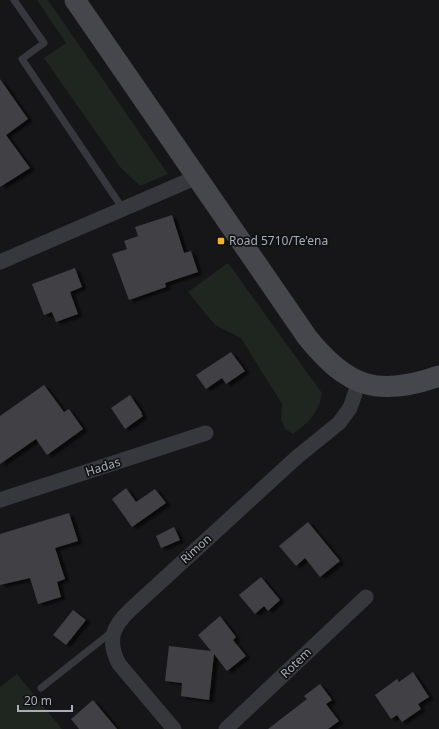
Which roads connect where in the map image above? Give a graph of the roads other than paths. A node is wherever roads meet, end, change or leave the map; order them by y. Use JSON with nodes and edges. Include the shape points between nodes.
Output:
{"nodes":[{"id":1,"x":14,"y":0,"type":"edge"},
{"id":2,"x":75,"y":0,"type":"edge"},
{"id":3,"x":197,"y":177,"type":"junction"},
{"id":4,"x":123,"y":210,"type":"junction"},
{"id":5,"x":0,"y":262,"type":"edge"},
{"id":6,"x":439,"y":376,"type":"edge"},
{"id":7,"x":359,"y":382,"type":"junction"},
{"id":8,"x":206,"y":433,"type":"dead end"},
{"id":9,"x":0,"y":500,"type":"edge"},
{"id":10,"x":366,"y":596,"type":"dead end"},
{"id":11,"x":114,"y":630,"type":"junction"},
{"id":12,"x":41,"y":688,"type":"dead end"},
{"id":13,"x":174,"y":729,"type":"edge"},
{"id":14,"x":226,"y":729,"type":"edge"}],
"edges":[{"from":1,"to":4,"type":"lane","via":[[44,43],[22,59]]},
{"from":2,"to":3,"type":"main road"},
{"from":3,"to":4,"type":"street"},
{"from":3,"to":7,"type":"main road","via":[[306,337],[334,367]]},
{"from":4,"to":5,"type":"street"},
{"from":6,"to":7,"type":"main road","via":[[400,387],[382,387]]},
{"from":7,"to":11,"type":"street","name":"Rimon","via":[[350,408],[339,423],[297,457],[123,616]]},
{"from":8,"to":9,"type":"street","name":"Hadas"},
{"from":10,"to":14,"type":"street","name":"Rotem"},
{"from":11,"to":12,"type":"lane"},
{"from":11,"to":13,"type":"street","via":[[112,645],[119,664]]}]}
